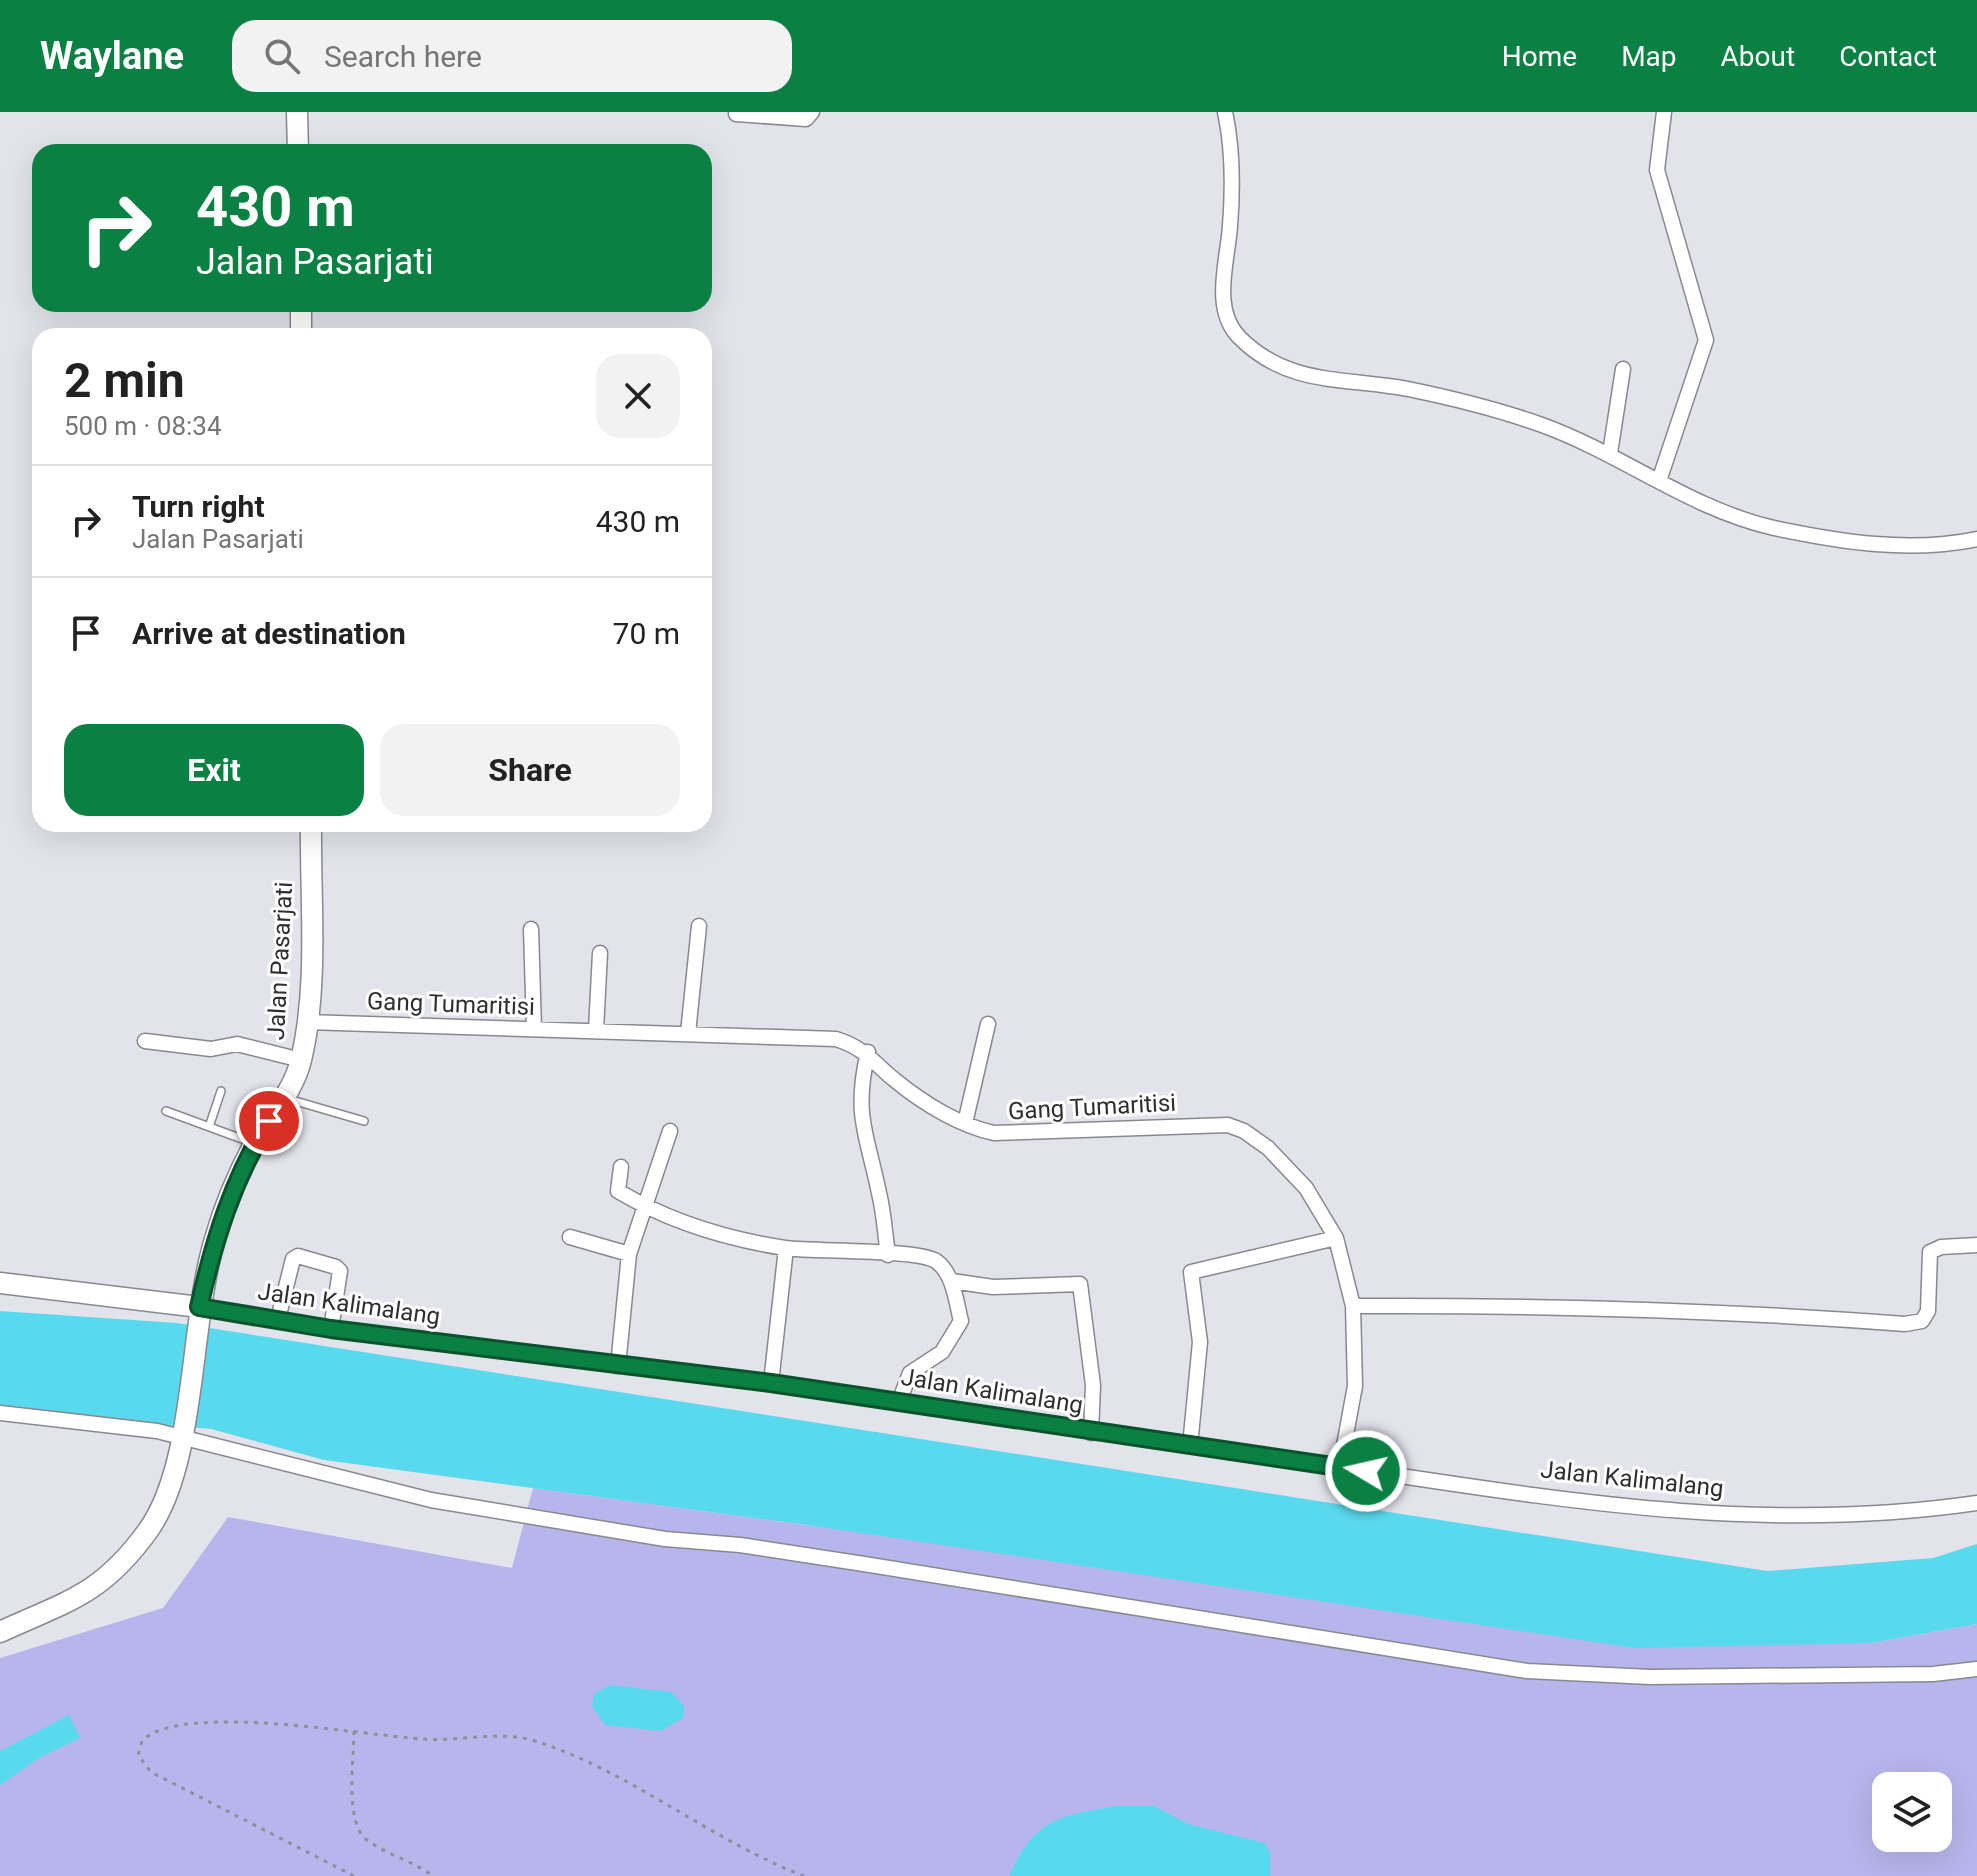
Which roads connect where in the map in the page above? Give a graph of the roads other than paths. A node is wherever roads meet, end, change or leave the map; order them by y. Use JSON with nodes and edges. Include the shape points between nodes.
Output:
{"nodes":[{"id":1,"x":297,"y":112,"type":"edge"},
{"id":2,"x":812,"y":112,"type":"edge"},
{"id":3,"x":1225,"y":112,"type":"edge"},
{"id":4,"x":1664,"y":112,"type":"edge"},
{"id":5,"x":736,"y":114,"type":"edge"},
{"id":6,"x":298,"y":144,"type":"edge"},
{"id":7,"x":1623,"y":369,"type":"dead end"},
{"id":8,"x":1610,"y":453,"type":"junction"},
{"id":9,"x":1659,"y":481,"type":"junction"},
{"id":10,"x":1977,"y":539,"type":"edge"},
{"id":11,"x":311,"y":832,"type":"edge"},
{"id":12,"x":699,"y":926,"type":"dead end"},
{"id":13,"x":531,"y":929,"type":"dead end"},
{"id":14,"x":600,"y":953,"type":"dead end"},
{"id":15,"x":306,"y":1022,"type":"junction"},
{"id":16,"x":988,"y":1024,"type":"dead end"},
{"id":17,"x":534,"y":1029,"type":"junction"},
{"id":18,"x":596,"y":1030,"type":"junction"},
{"id":19,"x":688,"y":1033,"type":"junction"},
{"id":20,"x":145,"y":1041,"type":"dead end"},
{"id":21,"x":868,"y":1052,"type":"junction"},
{"id":22,"x":301,"y":1060,"type":"junction"},
{"id":23,"x":221,"y":1091,"type":"dead end"},
{"id":24,"x":283,"y":1098,"type":"junction"},
{"id":25,"x":166,"y":1111,"type":"dead end"},
{"id":26,"x":364,"y":1121,"type":"dead end"},
{"id":27,"x":965,"y":1123,"type":"junction"},
{"id":28,"x":210,"y":1124,"type":"junction"},
{"id":29,"x":670,"y":1131,"type":"dead end"},
{"id":30,"x":255,"y":1143,"type":"junction"},
{"id":31,"x":621,"y":1167,"type":"dead end"},
{"id":32,"x":644,"y":1206,"type":"junction"},
{"id":33,"x":570,"y":1237,"type":"dead end"},
{"id":34,"x":1336,"y":1238,"type":"junction"},
{"id":35,"x":1977,"y":1245,"type":"edge"},
{"id":36,"x":786,"y":1248,"type":"junction"},
{"id":37,"x":629,"y":1254,"type":"junction"},
{"id":38,"x":888,"y":1255,"type":"junction"},
{"id":39,"x":952,"y":1281,"type":"junction"},
{"id":40,"x":0,"y":1283,"type":"edge"},
{"id":41,"x":1353,"y":1306,"type":"junction"},
{"id":42,"x":198,"y":1312,"type":"junction"},
{"id":43,"x":278,"y":1319,"type":"junction"},
{"id":44,"x":331,"y":1329,"type":"junction"},
{"id":45,"x":618,"y":1366,"type":"junction"},
{"id":46,"x":771,"y":1383,"type":"junction"},
{"id":47,"x":899,"y":1402,"type":"junction"},
{"id":48,"x":0,"y":1413,"type":"edge"},
{"id":49,"x":182,"y":1432,"type":"junction"},
{"id":50,"x":1091,"y":1433,"type":"junction"},
{"id":51,"x":1190,"y":1446,"type":"junction"},
{"id":52,"x":1340,"y":1467,"type":"junction"},
{"id":53,"x":1977,"y":1503,"type":"edge"},
{"id":54,"x":0,"y":1632,"type":"edge"},
{"id":55,"x":1977,"y":1669,"type":"edge"}],
"edges":[{"from":1,"to":6,"type":"main road"},
{"from":2,"to":5,"type":"street","via":[[806,119]]},
{"from":3,"to":8,"type":"street","via":[[1232,166],[1223,269],[1225,312],[1237,335],[1274,363],[1319,380],[1407,389],[1541,425]]},
{"from":4,"to":9,"type":"street","via":[[1657,170],[1706,340]]},
{"from":7,"to":8,"type":"street"},
{"from":8,"to":9,"type":"street"},
{"from":9,"to":10,"type":"street","via":[[1747,521],[1841,541],[1912,547]]},
{"from":11,"to":15,"type":"main road","name":"Jalan Pasarjati"},
{"from":12,"to":19,"type":"street"},
{"from":13,"to":17,"type":"street"},
{"from":14,"to":18,"type":"street"},
{"from":15,"to":17,"type":"street","name":"Gang Tumaritisi"},
{"from":15,"to":22,"type":"main road","name":"Jalan Pasarjati"},
{"from":16,"to":27,"type":"street"},
{"from":17,"to":18,"type":"street","name":"Gang Tumaritisi"},
{"from":18,"to":19,"type":"street","name":"Gang Tumaritisi"},
{"from":19,"to":21,"type":"street","name":"Gang Tumaritisi","via":[[836,1039]]},
{"from":20,"to":22,"type":"street","via":[[211,1049],[237,1044]]},
{"from":21,"to":27,"type":"street","name":"Gang Tumaritisi","via":[[914,1096]]},
{"from":21,"to":38,"type":"street","via":[[860,1120]]},
{"from":22,"to":24,"type":"main road","name":"Jalan Pasarjati"},
{"from":23,"to":28,"type":"lane"},
{"from":24,"to":26,"type":"lane"},
{"from":24,"to":30,"type":"main road","name":"Jalan Pasarjati"},
{"from":25,"to":28,"type":"lane"},
{"from":27,"to":34,"type":"street","name":"Gang Tumaritisi","via":[[1011,1135],[1228,1125],[1268,1148],[1306,1188]]},
{"from":28,"to":30,"type":"lane"},
{"from":29,"to":32,"type":"street"},
{"from":30,"to":42,"type":"main road","name":"Jalan Pasarjati","via":[[214,1241]]},
{"from":31,"to":32,"type":"street","via":[[616,1188]]},
{"from":32,"to":36,"type":"street","via":[[701,1228]]},
{"from":32,"to":37,"type":"street"},
{"from":33,"to":37,"type":"street"},
{"from":34,"to":41,"type":"street","name":"Gang Tumaritisi"},
{"from":34,"to":51,"type":"street","via":[[1191,1272],[1200,1342]]},
{"from":35,"to":41,"type":"street","via":[[1930,1252],[1928,1311],[1922,1321],[1905,1324],[1758,1312]]},
{"from":36,"to":38,"type":"street"},
{"from":36,"to":46,"type":"street"},
{"from":37,"to":45,"type":"street"},
{"from":38,"to":39,"type":"street","via":[[934,1260]]},
{"from":39,"to":47,"type":"street","via":[[961,1321],[942,1352],[910,1373]]},
{"from":39,"to":50,"type":"street","via":[[993,1287],[1080,1284],[1093,1385]]},
{"from":40,"to":42,"type":"main road","name":"Jalan Kalimalang"},
{"from":41,"to":52,"type":"street","name":"Gang Tumaritisi","via":[[1355,1386]]},
{"from":42,"to":43,"type":"street","name":"Jalan Kalimalang"},
{"from":42,"to":49,"type":"main road","name":"Jalan Pasarjati"},
{"from":43,"to":44,"type":"street","name":"Jalan Kalimalang"},
{"from":43,"to":44,"type":"street","via":[[298,1256],[340,1271]]},
{"from":44,"to":45,"type":"street","name":"Jalan Kalimalang"},
{"from":45,"to":46,"type":"street","name":"Jalan Kalimalang"},
{"from":46,"to":47,"type":"street","name":"Jalan Kalimalang"},
{"from":47,"to":50,"type":"street","name":"Jalan Kalimalang"},
{"from":48,"to":49,"type":"street"},
{"from":49,"to":54,"type":"main road","name":"Jalan Pasarjati","via":[[160,1511],[126,1556],[77,1600]]},
{"from":49,"to":55,"type":"street","via":[[431,1500],[1527,1671],[1650,1677]]},
{"from":50,"to":51,"type":"street","name":"Jalan Kalimalang"},
{"from":51,"to":52,"type":"street","name":"Jalan Kalimalang"},
{"from":52,"to":53,"type":"street","name":"Jalan Kalimalang","via":[[1594,1504],[1751,1517],[1907,1513]]}]}
